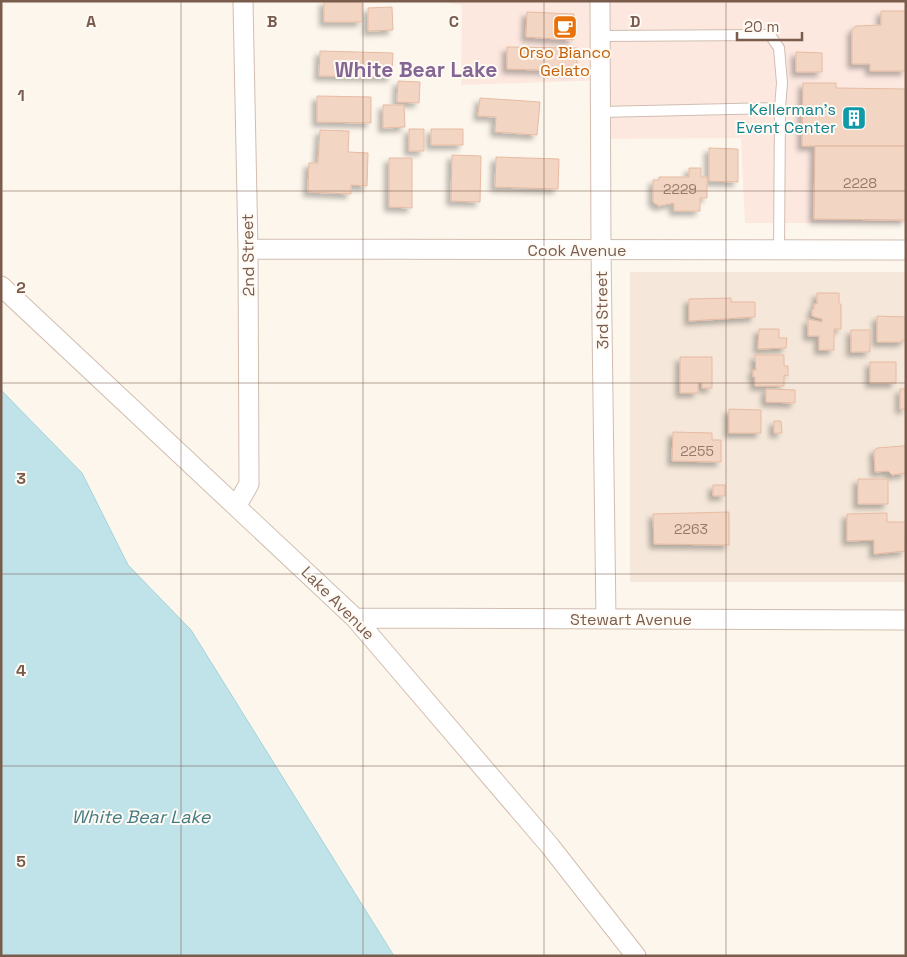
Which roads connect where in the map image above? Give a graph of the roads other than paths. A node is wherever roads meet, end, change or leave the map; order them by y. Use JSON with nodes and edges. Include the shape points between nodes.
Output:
{"nodes":[{"id":1,"x":243,"y":1,"type":"edge"},
{"id":2,"x":600,"y":1,"type":"edge"},
{"id":3,"x":600,"y":36,"type":"junction"},
{"id":4,"x":780,"y":108,"type":"junction"},
{"id":5,"x":600,"y":112,"type":"junction"},
{"id":6,"x":248,"y":249,"type":"junction"},
{"id":7,"x":601,"y":250,"type":"junction"},
{"id":8,"x":779,"y":250,"type":"junction"},
{"id":9,"x":906,"y":250,"type":"edge"},
{"id":10,"x":1,"y":286,"type":"edge"},
{"id":11,"x":237,"y":505,"type":"junction"},
{"id":12,"x":356,"y":618,"type":"junction"},
{"id":13,"x":606,"y":619,"type":"junction"},
{"id":14,"x":906,"y":620,"type":"edge"},
{"id":15,"x":636,"y":956,"type":"edge"}],
"edges":[{"from":1,"to":6,"type":"street","name":"2nd Street"},
{"from":2,"to":3,"type":"street","name":"3rd Street"},
{"from":3,"to":4,"type":"lane","via":[[770,35],[779,48]]},
{"from":3,"to":5,"type":"street","name":"3rd Street"},
{"from":4,"to":5,"type":"lane"},
{"from":4,"to":8,"type":"lane"},
{"from":5,"to":7,"type":"street","name":"3rd Street"},
{"from":6,"to":7,"type":"street","name":"Cook Avenue"},
{"from":6,"to":11,"type":"street","name":"2nd Street","via":[[249,484]]},
{"from":7,"to":8,"type":"street","name":"Cook Avenue"},
{"from":7,"to":13,"type":"street","name":"3rd Street"},
{"from":8,"to":9,"type":"street","name":"Cook Avenue"},
{"from":10,"to":11,"type":"street","name":"Lake Avenue"},
{"from":11,"to":12,"type":"street","name":"Lake Avenue"},
{"from":12,"to":13,"type":"street","name":"Stewart Avenue"},
{"from":12,"to":15,"type":"street","name":"Lake Avenue","via":[[550,846]]},
{"from":13,"to":14,"type":"street","name":"Stewart Avenue"}]}
